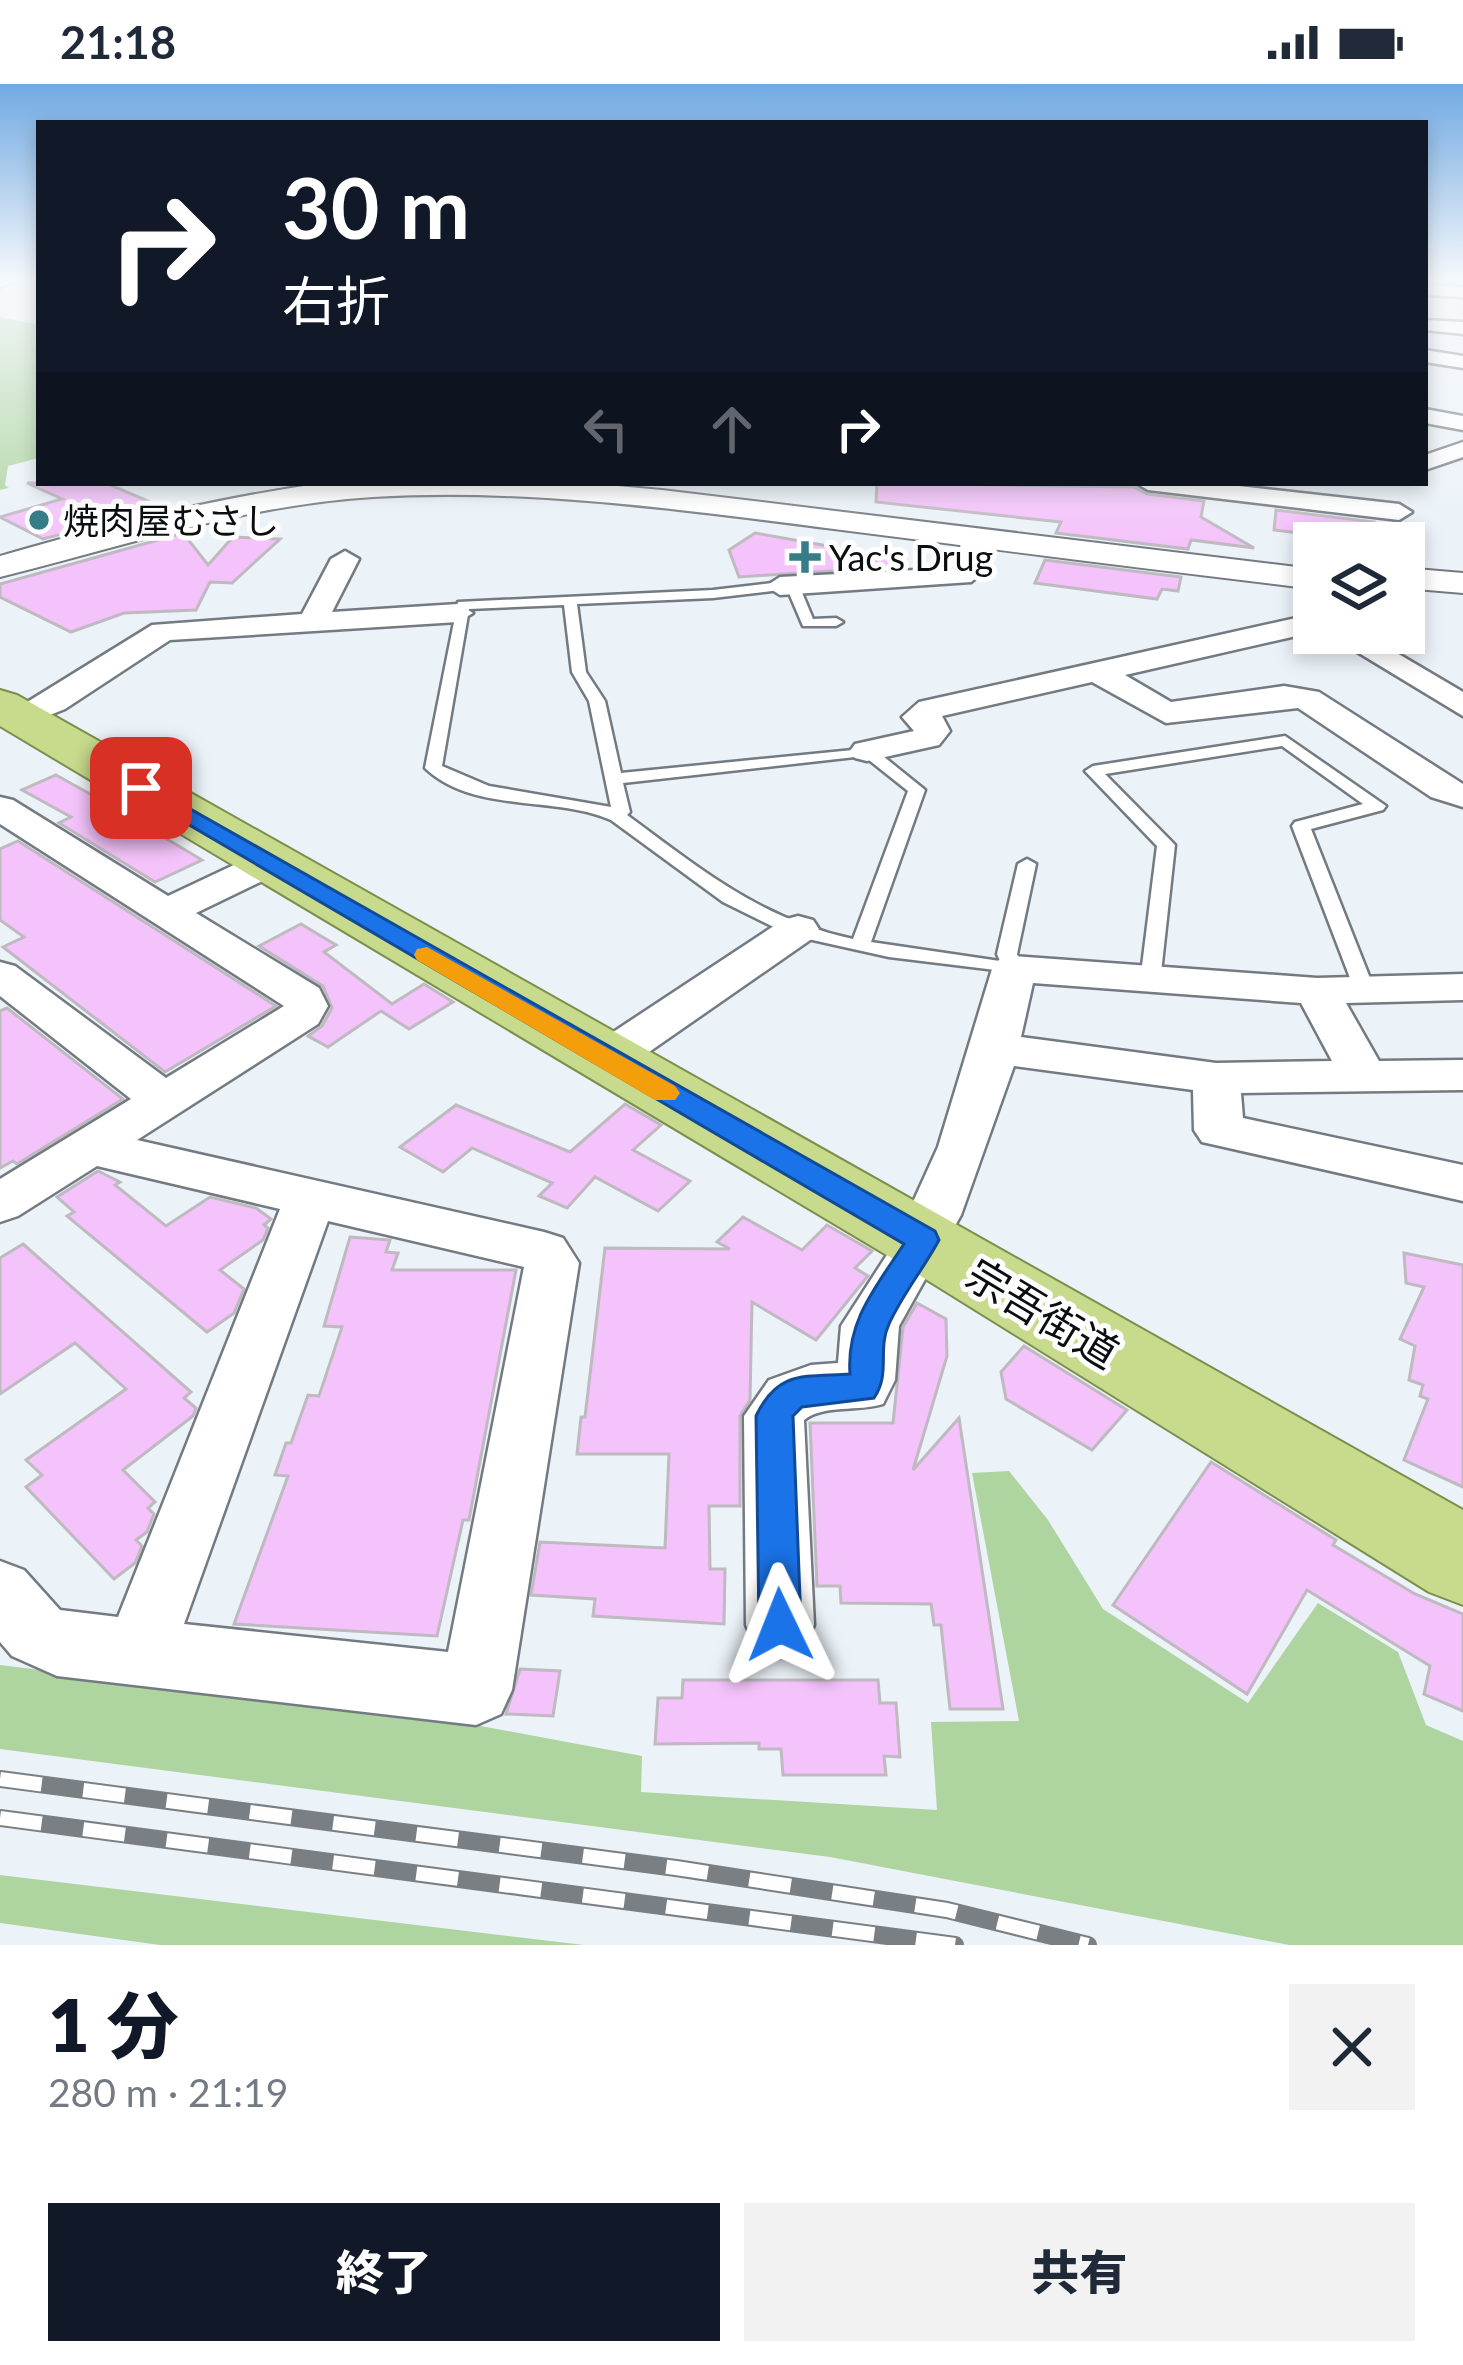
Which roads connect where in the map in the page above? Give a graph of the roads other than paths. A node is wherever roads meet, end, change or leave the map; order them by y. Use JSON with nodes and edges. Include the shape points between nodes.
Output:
{"nodes":[{"id":1,"x":1428,"y":417,"type":"edge"},
{"id":2,"x":1463,"y":423,"type":"edge"},
{"id":3,"x":1463,"y":449,"type":"edge"},
{"id":4,"x":1428,"y":462,"type":"edge"},
{"id":5,"x":1428,"y":473,"type":"edge"},
{"id":6,"x":1463,"y":476,"type":"edge"},
{"id":7,"x":320,"y":486,"type":"edge"},
{"id":8,"x":430,"y":486,"type":"edge"},
{"id":9,"x":492,"y":486,"type":"edge"},
{"id":10,"x":635,"y":486,"type":"edge"},
{"id":11,"x":1174,"y":486,"type":"edge"},
{"id":12,"x":1399,"y":486,"type":"edge"},
{"id":13,"x":1399,"y":512,"type":"junction"},
{"id":14,"x":1398,"y":522,"type":"edge"},
{"id":15,"x":973,"y":537,"type":"junction"},
{"id":16,"x":0,"y":554,"type":"edge"},
{"id":17,"x":345,"y":559,"type":"dead end"},
{"id":18,"x":0,"y":566,"type":"edge"},
{"id":19,"x":1293,"y":575,"type":"edge"},
{"id":20,"x":1293,"y":576,"type":"edge"},
{"id":21,"x":1425,"y":580,"type":"edge"},
{"id":22,"x":1463,"y":584,"type":"edge"},
{"id":23,"x":786,"y":586,"type":"junction"},
{"id":24,"x":1425,"y":591,"type":"edge"},
{"id":25,"x":1463,"y":594,"type":"edge"},
{"id":26,"x":570,"y":599,"type":"junction"},
{"id":27,"x":458,"y":613,"type":"junction"},
{"id":28,"x":314,"y":621,"type":"junction"},
{"id":29,"x":836,"y":622,"type":"dead end"},
{"id":30,"x":1293,"y":625,"type":"edge"},
{"id":31,"x":1375,"y":654,"type":"edge"},
{"id":32,"x":1097,"y":672,"type":"junction"},
{"id":33,"x":1463,"y":706,"type":"edge"},
{"id":34,"x":10,"y":711,"type":"edge"},
{"id":35,"x":867,"y":751,"type":"junction"},
{"id":36,"x":614,"y":778,"type":"junction"},
{"id":37,"x":1463,"y":796,"type":"edge"},
{"id":38,"x":617,"y":816,"type":"junction"},
{"id":39,"x":9,"y":822,"type":"edge"},
{"id":40,"x":268,"y":863,"type":"junction"},
{"id":41,"x":1027,"y":864,"type":"dead end"},
{"id":42,"x":168,"y":911,"type":"junction"},
{"id":43,"x":798,"y":929,"type":"junction"},
{"id":44,"x":861,"y":943,"type":"junction"},
{"id":45,"x":1013,"y":969,"type":"junction"},
{"id":46,"x":0,"y":975,"type":"edge"},
{"id":47,"x":1150,"y":982,"type":"junction"},
{"id":48,"x":1463,"y":987,"type":"edge"},
{"id":49,"x":1317,"y":991,"type":"junction"},
{"id":50,"x":1365,"y":991,"type":"junction"},
{"id":51,"x":998,"y":1049,"type":"junction"},
{"id":52,"x":606,"y":1059,"type":"junction"},
{"id":53,"x":1463,"y":1075,"type":"edge"},
{"id":54,"x":1364,"y":1076,"type":"junction"},
{"id":55,"x":1216,"y":1078,"type":"junction"},
{"id":56,"x":165,"y":1101,"type":"junction"},
{"id":57,"x":94,"y":1148,"type":"junction"},
{"id":58,"x":1463,"y":1183,"type":"edge"},
{"id":59,"x":311,"y":1196,"type":"junction"},
{"id":60,"x":0,"y":1203,"type":"edge"},
{"id":61,"x":923,"y":1240,"type":"junction"},
{"id":62,"x":1463,"y":1561,"type":"edge"},
{"id":63,"x":0,"y":1592,"type":"edge"},
{"id":64,"x":780,"y":1625,"type":"dead end"},
{"id":65,"x":138,"y":1654,"type":"junction"}],
"edges":[{"from":1,"to":2,"type":"street"},
{"from":3,"to":4,"type":"street"},
{"from":5,"to":6,"type":"street"},
{"from":7,"to":16,"type":"street","via":[[175,508]]},
{"from":8,"to":18,"type":"street","via":[[230,506]]},
{"from":9,"to":15,"type":"street","via":[[586,489]]},
{"from":10,"to":19,"type":"street"},
{"from":11,"to":13,"type":"street"},
{"from":12,"to":13,"type":"street"},
{"from":13,"to":14,"type":"street"},
{"from":15,"to":20,"type":"street"},
{"from":15,"to":23,"type":"street","via":[[968,574]]},
{"from":17,"to":28,"type":"street"},
{"from":21,"to":22,"type":"street"},
{"from":23,"to":26,"type":"lane"},
{"from":23,"to":29,"type":"lane","via":[[808,623]]},
{"from":24,"to":25,"type":"street"},
{"from":26,"to":27,"type":"lane","via":[[467,603]]},
{"from":26,"to":36,"type":"lane","via":[[579,672],[597,701]]},
{"from":27,"to":28,"type":"street"},
{"from":27,"to":38,"type":"lane","via":[[437,773]]},
{"from":28,"to":34,"type":"street","via":[[163,631],[53,702]]},
{"from":30,"to":32,"type":"street"},
{"from":31,"to":33,"type":"street"},
{"from":32,"to":35,"type":"street","via":[[931,710],[920,717],[933,731],[927,738]]},
{"from":32,"to":37,"type":"street","via":[[1166,713],[1306,699]]},
{"from":34,"to":40,"type":"highway","name":"宗吾街道"},
{"from":35,"to":36,"type":"lane"},
{"from":35,"to":44,"type":"lane","via":[[917,790]]},
{"from":36,"to":38,"type":"lane"},
{"from":38,"to":43,"type":"lane","via":[[706,883]]},
{"from":39,"to":42,"type":"street"},
{"from":40,"to":42,"type":"street"},
{"from":40,"to":52,"type":"highway","name":"宗吾街道"},
{"from":41,"to":45,"type":"lane","via":[[1007,954]]},
{"from":42,"to":56,"type":"street","via":[[306,1006]]},
{"from":43,"to":44,"type":"lane"},
{"from":43,"to":52,"type":"street"},
{"from":44,"to":45,"type":"lane"},
{"from":45,"to":47,"type":"street"},
{"from":45,"to":51,"type":"street"},
{"from":46,"to":56,"type":"street"},
{"from":47,"to":49,"type":"street"},
{"from":47,"to":50,"type":"lane","via":[[1166,845],[1093,771],[1285,741],[1377,806],[1301,826]]},
{"from":48,"to":50,"type":"street"},
{"from":49,"to":50,"type":"street"},
{"from":49,"to":54,"type":"street"},
{"from":51,"to":55,"type":"street"},
{"from":51,"to":61,"type":"street"},
{"from":52,"to":61,"type":"highway","name":"宗吾街道"},
{"from":53,"to":54,"type":"street"},
{"from":54,"to":55,"type":"street"},
{"from":55,"to":58,"type":"street","via":[[1219,1130]]},
{"from":56,"to":57,"type":"street"},
{"from":57,"to":59,"type":"street"},
{"from":57,"to":60,"type":"street"},
{"from":59,"to":65,"type":"street"},
{"from":59,"to":65,"type":"street","via":[[544,1252],[552,1263],[476,1690]]},
{"from":61,"to":62,"type":"highway","name":"宗吾街道"},
{"from":61,"to":64,"type":"street","via":[[871,1324],[862,1388],[794,1392],[775,1416]]},
{"from":63,"to":65,"type":"street","via":[[36,1633],[57,1643]]}]}
